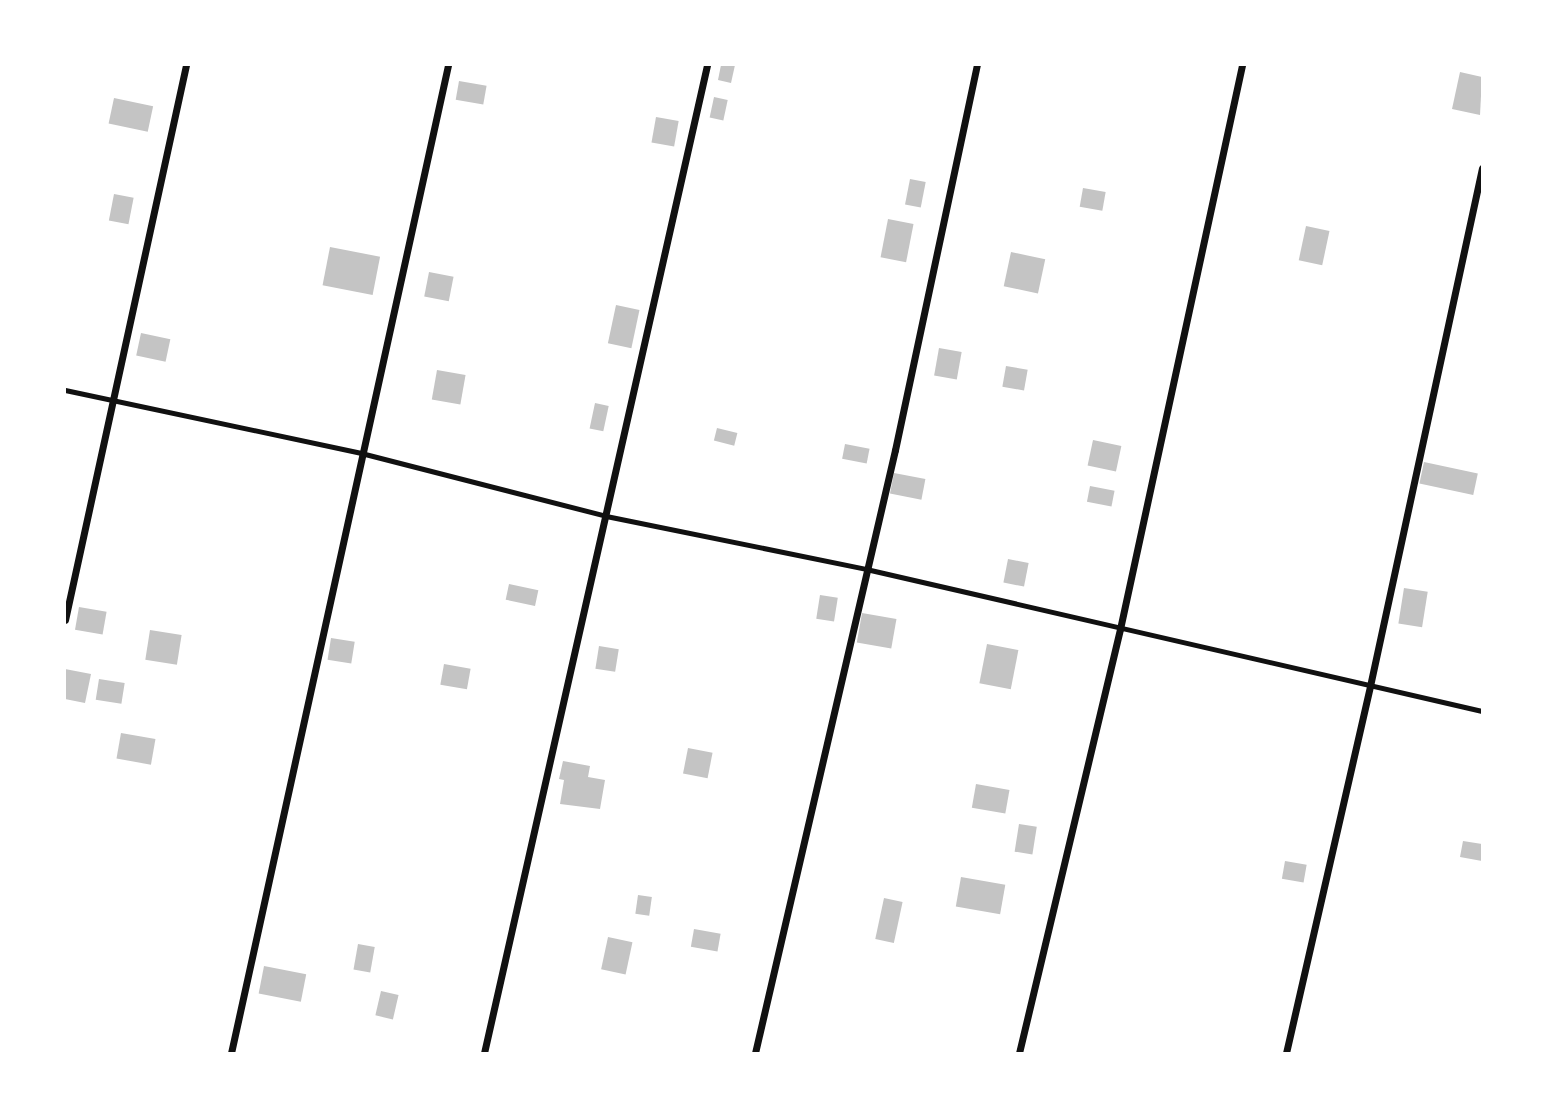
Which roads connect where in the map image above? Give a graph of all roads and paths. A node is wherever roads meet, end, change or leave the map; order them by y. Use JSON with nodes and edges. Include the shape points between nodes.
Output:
{"nodes":[{"id":1,"x":186,"y":65,"type":"edge"},
{"id":2,"x":448,"y":65,"type":"edge"},
{"id":3,"x":707,"y":65,"type":"edge"},
{"id":4,"x":977,"y":65,"type":"edge"},
{"id":5,"x":1242,"y":65,"type":"edge"},
{"id":6,"x":1482,"y":168,"type":"edge"},
{"id":7,"x":65,"y":390,"type":"edge"},
{"id":8,"x":113,"y":400,"type":"junction"},
{"id":9,"x":361,"y":453,"type":"junction"},
{"id":10,"x":606,"y":516,"type":"junction"},
{"id":11,"x":866,"y":569,"type":"junction"},
{"id":12,"x":65,"y":620,"type":"edge"},
{"id":13,"x":1120,"y":629,"type":"junction"},
{"id":14,"x":1370,"y":686,"type":"junction"},
{"id":15,"x":1482,"y":711,"type":"edge"},
{"id":16,"x":231,"y":1053,"type":"edge"},
{"id":17,"x":484,"y":1053,"type":"edge"},
{"id":18,"x":755,"y":1053,"type":"edge"},
{"id":19,"x":1019,"y":1053,"type":"edge"},
{"id":20,"x":1286,"y":1053,"type":"edge"}],
"edges":[{"from":1,"to":8,"type":"street"},
{"from":2,"to":9,"type":"street"},
{"from":3,"to":10,"type":"street"},
{"from":4,"to":11,"type":"street"},
{"from":5,"to":13,"type":"street"},
{"from":6,"to":14,"type":"street"},
{"from":7,"to":8,"type":"lane"},
{"from":8,"to":9,"type":"lane"},
{"from":8,"to":12,"type":"street"},
{"from":9,"to":10,"type":"lane"},
{"from":9,"to":16,"type":"street"},
{"from":10,"to":11,"type":"lane"},
{"from":10,"to":17,"type":"street"},
{"from":11,"to":13,"type":"lane"},
{"from":11,"to":18,"type":"street"},
{"from":13,"to":14,"type":"lane"},
{"from":13,"to":19,"type":"street"},
{"from":14,"to":15,"type":"lane"},
{"from":14,"to":20,"type":"street"}]}
